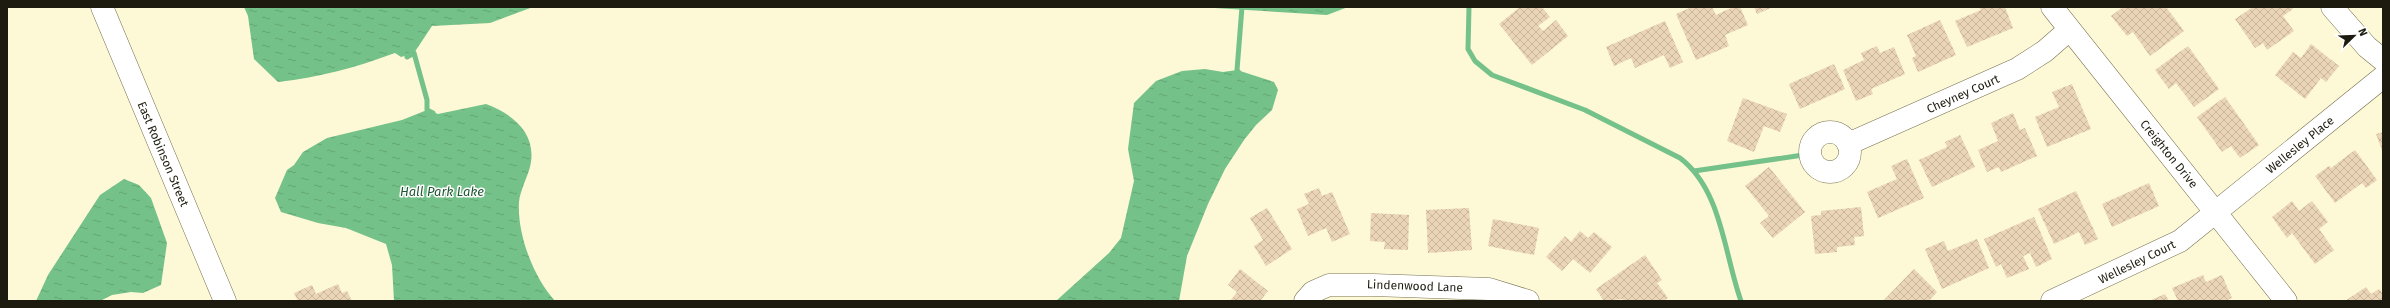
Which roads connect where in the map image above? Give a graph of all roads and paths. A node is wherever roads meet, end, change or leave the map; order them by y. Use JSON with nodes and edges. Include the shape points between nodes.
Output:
{"nodes":[{"id":1,"x":102,"y":7,"type":"edge"},
{"id":2,"x":2052,"y":7,"type":"edge"},
{"id":3,"x":2332,"y":7,"type":"edge"},
{"id":4,"x":2069,"y":30,"type":"junction"},
{"id":5,"x":2383,"y":60,"type":"edge"},
{"id":6,"x":2383,"y":77,"type":"edge"},
{"id":7,"x":1848,"y":144,"type":"dead end"},
{"id":8,"x":2217,"y":212,"type":"junction"},
{"id":9,"x":225,"y":301,"type":"edge"},
{"id":10,"x":1305,"y":301,"type":"edge"},
{"id":11,"x":1528,"y":301,"type":"edge"},
{"id":12,"x":2052,"y":301,"type":"edge"},
{"id":13,"x":2286,"y":301,"type":"edge"}],
"edges":[{"from":1,"to":9,"type":"street","name":"East Robinson Street"},
{"from":2,"to":4,"type":"street","name":"Creighton Drive"},
{"from":3,"to":5,"type":"street","via":[[2367,47]]},
{"from":4,"to":7,"type":"street","name":"Cheyney Court","via":[[2045,51],[2017,69]]},
{"from":4,"to":8,"type":"street","name":"Creighton Drive"},
{"from":6,"to":8,"type":"street","name":"Wellesley Place"},
{"from":8,"to":12,"type":"street","name":"Wellesley Court","via":[[2180,241],[2164,250]]},
{"from":8,"to":13,"type":"street","name":"Creighton Drive"},
{"from":10,"to":11,"type":"street","name":"Lindenwood Lane","via":[[1312,292],[1329,285],[1373,284],[1489,289]]}]}
